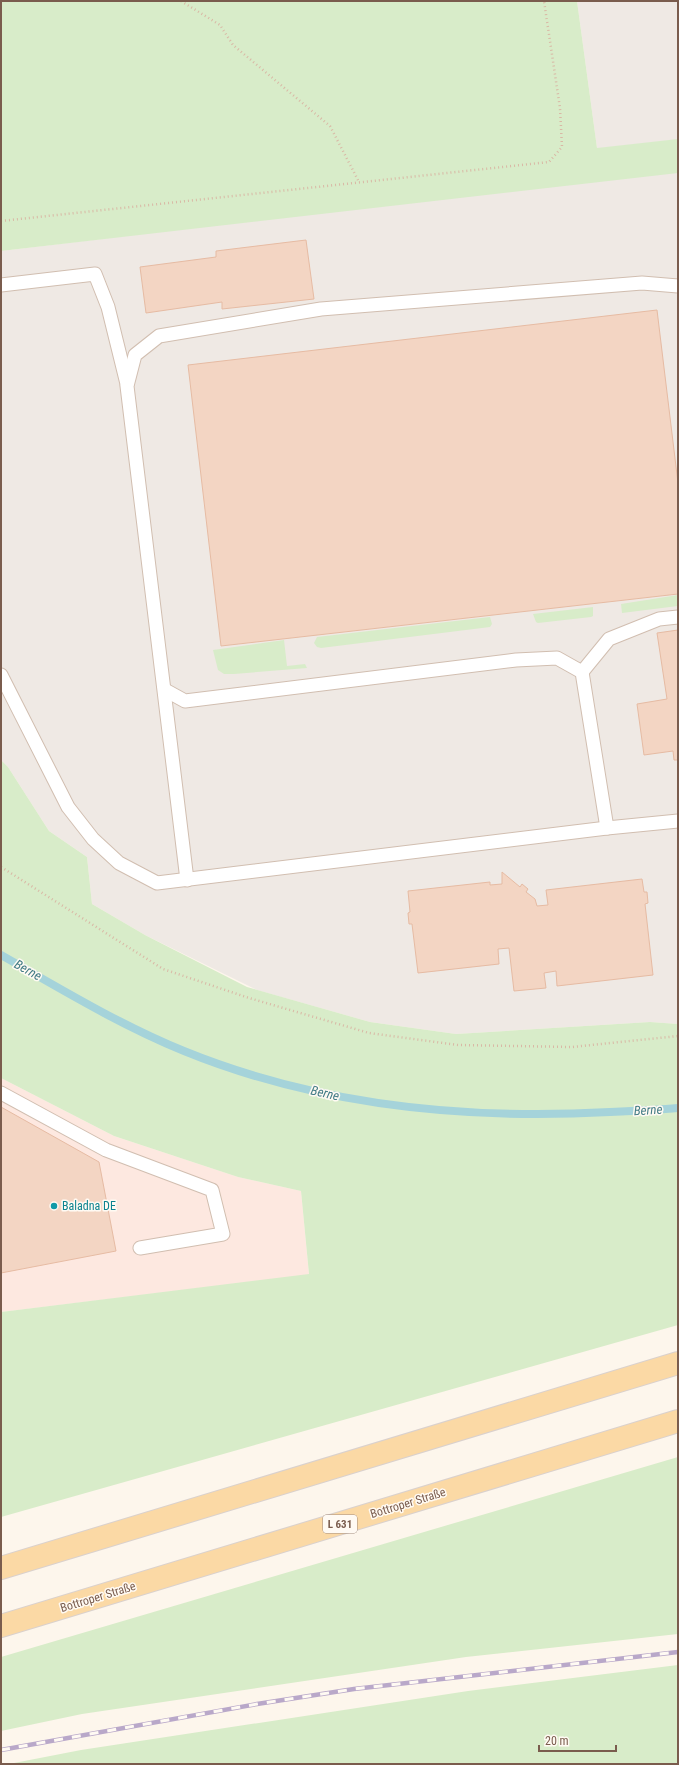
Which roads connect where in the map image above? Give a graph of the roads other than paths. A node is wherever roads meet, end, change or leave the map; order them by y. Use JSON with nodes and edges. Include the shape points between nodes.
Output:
{"nodes":[{"id":1,"x":1,"y":285,"type":"edge"},
{"id":2,"x":678,"y":286,"type":"edge"},
{"id":3,"x":127,"y":386,"type":"junction"},
{"id":4,"x":678,"y":617,"type":"edge"},
{"id":5,"x":582,"y":672,"type":"junction"},
{"id":6,"x":1,"y":675,"type":"edge"},
{"id":7,"x":165,"y":690,"type":"junction"},
{"id":8,"x":678,"y":821,"type":"edge"},
{"id":9,"x":607,"y":828,"type":"junction"},
{"id":10,"x":187,"y":880,"type":"junction"},
{"id":11,"x":1,"y":1093,"type":"edge"},
{"id":12,"x":140,"y":1248,"type":"dead end"},
{"id":13,"x":678,"y":1363,"type":"edge"},
{"id":14,"x":678,"y":1421,"type":"edge"},
{"id":15,"x":1,"y":1568,"type":"edge"},
{"id":16,"x":1,"y":1626,"type":"edge"}],
"edges":[{"from":1,"to":3,"type":"lane","via":[[95,274],[108,307]]},
{"from":2,"to":3,"type":"lane","via":[[642,283],[321,309],[159,336],[135,354]]},
{"from":3,"to":7,"type":"lane"},
{"from":4,"to":5,"type":"lane","via":[[658,620],[609,639]]},
{"from":5,"to":7,"type":"lane","via":[[557,658],[516,660],[185,701]]},
{"from":5,"to":9,"type":"lane"},
{"from":6,"to":10,"type":"lane","via":[[68,807],[93,839],[120,863],[157,883]]},
{"from":7,"to":10,"type":"lane"},
{"from":8,"to":9,"type":"lane"},
{"from":9,"to":10,"type":"lane"},
{"from":11,"to":12,"type":"lane","via":[[106,1150],[212,1190],[223,1234]]},
{"from":13,"to":15,"type":"main road"},
{"from":14,"to":16,"type":"main road","name":"Bottroper Straße","number":"L 631"}]}
